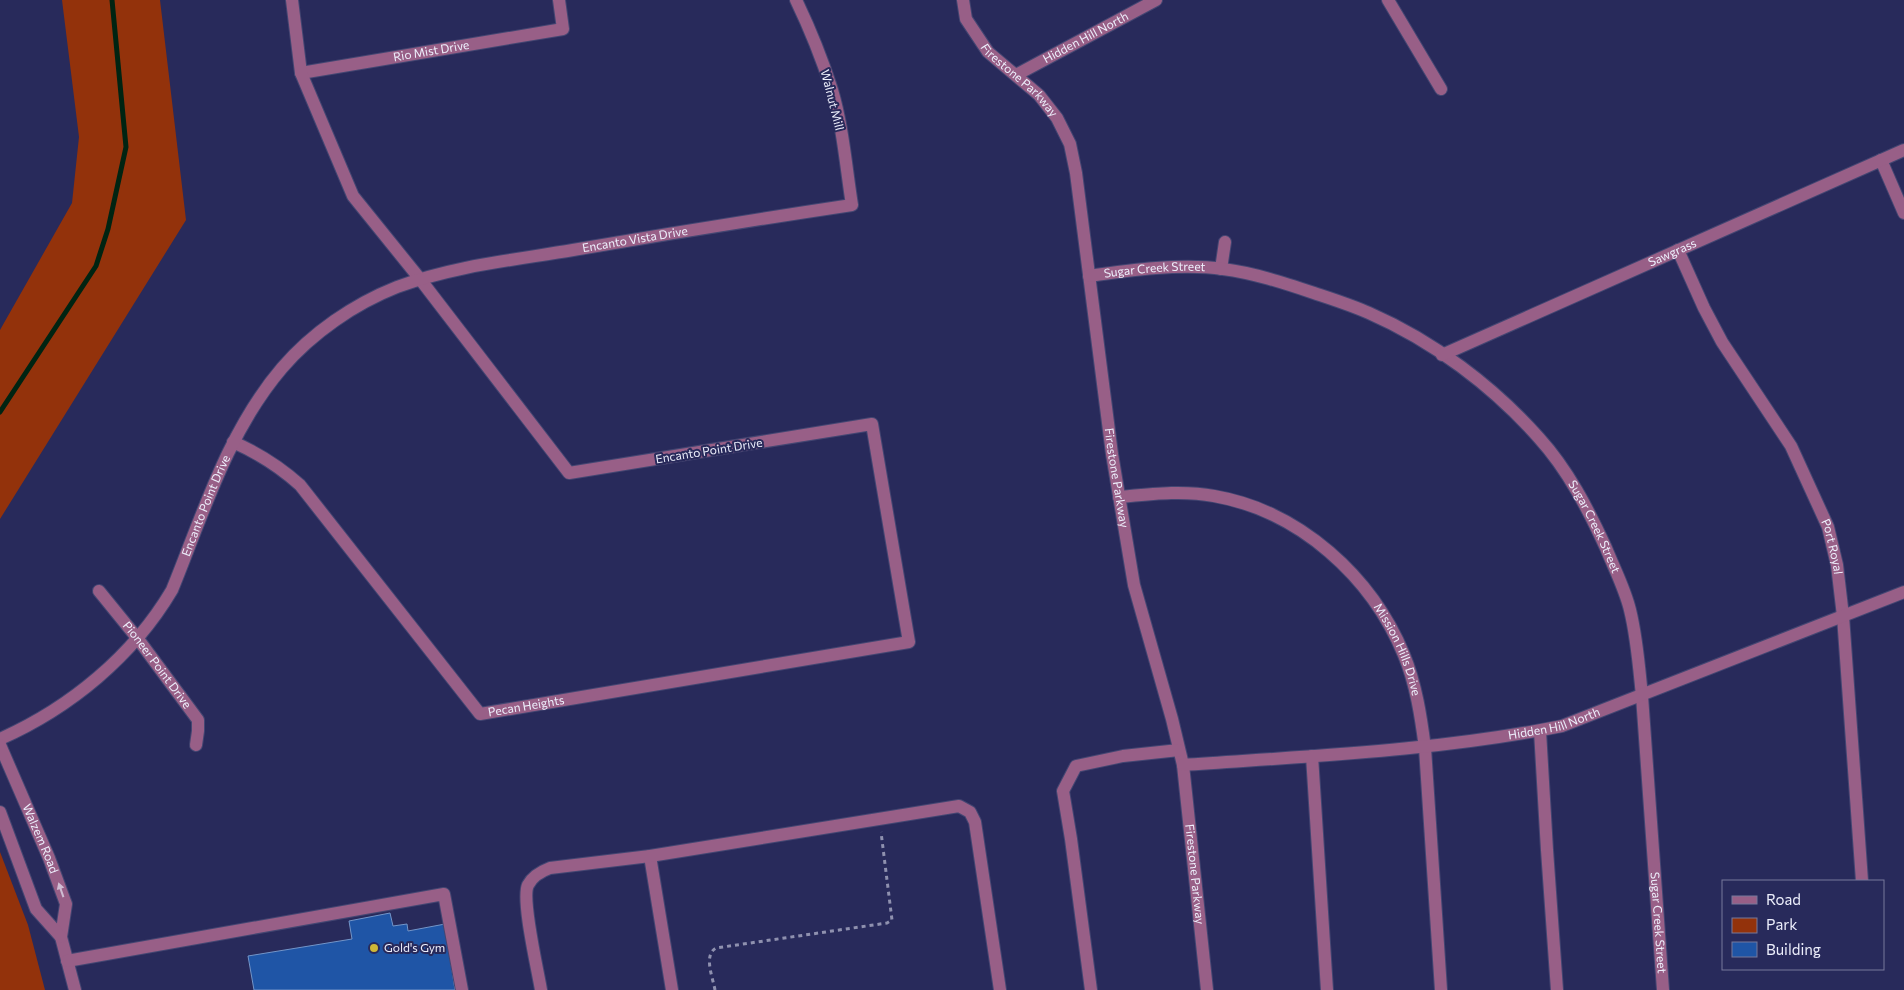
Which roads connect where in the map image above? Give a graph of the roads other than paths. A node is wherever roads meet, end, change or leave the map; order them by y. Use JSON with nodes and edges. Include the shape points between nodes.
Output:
{"nodes":[{"id":1,"x":292,"y":0,"type":"edge"},
{"id":2,"x":559,"y":0,"type":"edge"},
{"id":3,"x":796,"y":0,"type":"edge"},
{"id":4,"x":963,"y":0,"type":"edge"},
{"id":5,"x":1156,"y":0,"type":"edge"},
{"id":6,"x":1388,"y":0,"type":"edge"},
{"id":7,"x":301,"y":73,"type":"junction"},
{"id":8,"x":1016,"y":75,"type":"junction"},
{"id":9,"x":1441,"y":89,"type":"dead end"},
{"id":10,"x":1904,"y":150,"type":"edge"},
{"id":11,"x":1881,"y":160,"type":"junction"},
{"id":12,"x":852,"y":205,"type":"joint"},
{"id":13,"x":1904,"y":213,"type":"edge"},
{"id":14,"x":1225,"y":242,"type":"dead end"},
{"id":15,"x":1678,"y":250,"type":"junction"},
{"id":16,"x":1222,"y":269,"type":"junction"},
{"id":17,"x":1089,"y":276,"type":"junction"},
{"id":18,"x":420,"y":279,"type":"junction"},
{"id":19,"x":1442,"y":355,"type":"junction"},
{"id":20,"x":233,"y":442,"type":"junction"},
{"id":21,"x":1119,"y":497,"type":"junction"},
{"id":22,"x":99,"y":591,"type":"dead end"},
{"id":23,"x":1904,"y":592,"type":"edge"},
{"id":24,"x":1843,"y":616,"type":"junction"},
{"id":25,"x":138,"y":639,"type":"junction"},
{"id":26,"x":910,"y":642,"type":"joint"},
{"id":27,"x":1642,"y":696,"type":"junction"},
{"id":28,"x":1540,"y":731,"type":"junction"},
{"id":29,"x":0,"y":739,"type":"edge"},
{"id":30,"x":0,"y":745,"type":"edge"},
{"id":31,"x":196,"y":745,"type":"dead end"},
{"id":32,"x":1425,"y":748,"type":"junction"},
{"id":33,"x":1180,"y":750,"type":"junction"},
{"id":34,"x":1312,"y":756,"type":"junction"},
{"id":35,"x":1183,"y":765,"type":"junction"},
{"id":36,"x":0,"y":812,"type":"edge"},
{"id":37,"x":650,"y":856,"type":"junction"},
{"id":38,"x":1862,"y":880,"type":"edge"},
{"id":39,"x":61,"y":937,"type":"junction"},
{"id":40,"x":66,"y":961,"type":"junction"},
{"id":41,"x":75,"y":990,"type":"edge"},
{"id":42,"x":462,"y":990,"type":"edge"},
{"id":43,"x":541,"y":990,"type":"edge"},
{"id":44,"x":672,"y":990,"type":"edge"},
{"id":45,"x":1000,"y":990,"type":"edge"},
{"id":46,"x":1091,"y":990,"type":"edge"},
{"id":47,"x":1207,"y":990,"type":"edge"},
{"id":48,"x":1327,"y":990,"type":"edge"},
{"id":49,"x":1442,"y":990,"type":"edge"},
{"id":50,"x":1557,"y":990,"type":"edge"},
{"id":51,"x":1663,"y":990,"type":"edge"}],
"edges":[{"from":1,"to":7,"type":"street","name":"Encanto Point Drive"},
{"from":2,"to":7,"type":"street","name":"Rio Mist Drive","via":[[563,29]]},
{"from":3,"to":12,"type":"street","name":"Walnut Mill","via":[[832,91]]},
{"from":4,"to":8,"type":"street","name":"Firestone Parkway","via":[[966,19],[988,52]]},
{"from":5,"to":8,"type":"street","name":"Hidden Hill North"},
{"from":6,"to":9,"type":"street"},
{"from":7,"to":18,"type":"street","name":"Encanto Point Drive","via":[[353,196]]},
{"from":8,"to":17,"type":"street","name":"Firestone Parkway","via":[[1039,95],[1057,118],[1070,144]]},
{"from":10,"to":11,"type":"street","name":"Sawgrass"},
{"from":11,"to":13,"type":"street"},
{"from":11,"to":15,"type":"street","name":"Sawgrass"},
{"from":12,"to":18,"type":"street","name":"Encanto Vista Drive","via":[[499,262]]},
{"from":14,"to":16,"type":"street","name":"Sugar Creek Street"},
{"from":15,"to":19,"type":"street","name":"Sawgrass"},
{"from":15,"to":24,"type":"street","name":"Port Royal","via":[[1722,342],[1791,446],[1814,494],[1828,527]]},
{"from":16,"to":17,"type":"street","name":"Sugar Creek Street","via":[[1162,268]]},
{"from":16,"to":19,"type":"street","name":"Sugar Creek Street","via":[[1280,281],[1370,313]]},
{"from":17,"to":21,"type":"street","name":"Firestone Parkway"},
{"from":18,"to":20,"type":"street","name":"Encanto Point Drive","via":[[355,308],[335,320],[300,350],[267,388]]},
{"from":18,"to":26,"type":"street","name":"Encanto Point Drive","via":[[569,473],[872,424]]},
{"from":19,"to":27,"type":"street","name":"Sugar Creek Street","via":[[1499,398],[1539,438],[1576,489],[1598,531],[1630,609]]},
{"from":20,"to":25,"type":"street","name":"Encanto Point Drive","via":[[172,590]]},
{"from":20,"to":26,"type":"street","name":"Pecan Heights","via":[[260,454],[300,485],[480,714]]},
{"from":21,"to":32,"type":"street","name":"Mission Hills Drive","via":[[1158,493],[1215,496],[1260,510],[1307,535],[1328,551],[1365,588],[1394,633],[1413,682]]},
{"from":21,"to":33,"type":"street","name":"Firestone Parkway","via":[[1134,584]]},
{"from":22,"to":25,"type":"street","name":"Pioneer Point Drive"},
{"from":23,"to":24,"type":"street","name":"Hidden Hill North"},
{"from":24,"to":27,"type":"street","name":"Hidden Hill North"},
{"from":24,"to":38,"type":"street","name":"Port Royal"},
{"from":25,"to":29,"type":"street","name":"Encanto Point Drive","via":[[117,661],[57,710]]},
{"from":25,"to":31,"type":"street","name":"Pioneer Point Drive","via":[[198,720]]},
{"from":27,"to":28,"type":"street","name":"Hidden Hill North"},
{"from":27,"to":51,"type":"street","name":"Sugar Creek Street"},
{"from":28,"to":32,"type":"street","name":"Hidden Hill North"},
{"from":28,"to":50,"type":"street"},
{"from":39,"to":30,"type":"street","name":"Walzem Road","one_way":true,"via":[[66,904],[22,791]]},
{"from":32,"to":34,"type":"street","name":"Hidden Hill North"},
{"from":32,"to":49,"type":"street","name":"Mission Hills Drive"},
{"from":33,"to":35,"type":"street","name":"Firestone Parkway"},
{"from":33,"to":46,"type":"street","via":[[1123,756],[1076,766],[1063,791]]},
{"from":34,"to":35,"type":"street","name":"Hidden Hill North"},
{"from":34,"to":48,"type":"street"},
{"from":35,"to":47,"type":"street","name":"Firestone Parkway"},
{"from":36,"to":39,"type":"street","via":[[36,910]]},
{"from":37,"to":43,"type":"street","via":[[550,868],[539,873],[528,885],[526,901]]},
{"from":37,"to":44,"type":"street"},
{"from":37,"to":45,"type":"street","via":[[958,806],[970,812],[975,822]]},
{"from":39,"to":40,"type":"street","name":"Walzem Road"},
{"from":40,"to":41,"type":"street","name":"Walzem Road"},
{"from":40,"to":42,"type":"street","via":[[444,894]]}]}
